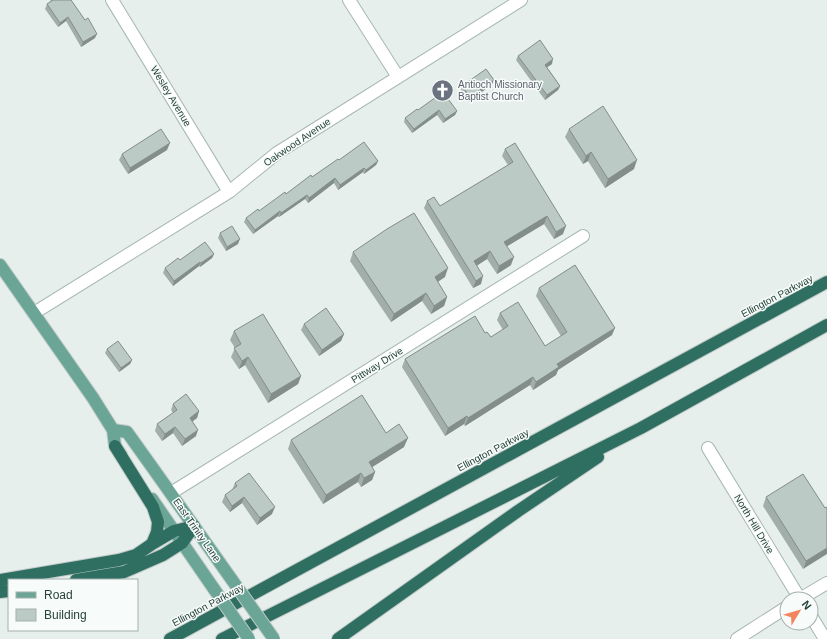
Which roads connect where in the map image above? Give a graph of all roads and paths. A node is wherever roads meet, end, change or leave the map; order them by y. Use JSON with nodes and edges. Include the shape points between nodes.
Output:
{"nodes":[{"id":1,"x":112,"y":0,"type":"edge"},
{"id":2,"x":349,"y":0,"type":"edge"},
{"id":3,"x":521,"y":0,"type":"edge"},
{"id":4,"x":398,"y":77,"type":"junction"},
{"id":5,"x":229,"y":192,"type":"junction"},
{"id":6,"x":582,"y":236,"type":"dead end"},
{"id":7,"x":0,"y":265,"type":"edge"},
{"id":8,"x":827,"y":282,"type":"edge"},
{"id":9,"x":34,"y":312,"type":"junction"},
{"id":10,"x":827,"y":326,"type":"edge"},
{"id":11,"x":642,"y":428,"type":"junction"},
{"id":12,"x":113,"y":430,"type":"junction"},
{"id":13,"x":115,"y":446,"type":"junction"},
{"id":14,"x":708,"y":448,"type":"dead end"},
{"id":15,"x":171,"y":493,"type":"junction"},
{"id":16,"x":194,"y":526,"type":"junction"},
{"id":17,"x":174,"y":531,"type":"junction"},
{"id":18,"x":182,"y":543,"type":"junction"},
{"id":19,"x":152,"y":544,"type":"junction"},
{"id":20,"x":82,"y":579,"type":"edge"},
{"id":21,"x":0,"y":580,"type":"edge"},
{"id":22,"x":827,"y":583,"type":"edge"},
{"id":23,"x":795,"y":591,"type":"edge"},
{"id":24,"x":814,"y":591,"type":"edge"},
{"id":25,"x":779,"y":612,"type":"edge"},
{"id":26,"x":819,"y":629,"type":"edge"},
{"id":27,"x":170,"y":639,"type":"edge"},
{"id":28,"x":222,"y":639,"type":"edge"},
{"id":29,"x":249,"y":639,"type":"edge"},
{"id":30,"x":274,"y":639,"type":"edge"},
{"id":31,"x":338,"y":639,"type":"edge"},
{"id":32,"x":737,"y":639,"type":"edge"},
{"id":33,"x":825,"y":639,"type":"edge"}],
"edges":[{"from":1,"to":5,"type":"street","name":"Wesley Avenue"},
{"from":2,"to":4,"type":"street"},
{"from":3,"to":4,"type":"street","name":"Oakwood Avenue"},
{"from":4,"to":5,"type":"street","name":"Oakwood Avenue","via":[[277,153]]},
{"from":5,"to":9,"type":"street","name":"Oakwood Avenue"},
{"from":6,"to":15,"type":"street","name":"Pittway Drive"},
{"from":7,"to":9,"type":"main road","name":"East Trinity Lane"},
{"from":8,"to":27,"type":"highway","name":"Ellington Parkway"},
{"from":9,"to":12,"type":"main road","name":"East Trinity Lane"},
{"from":10,"to":11,"type":"highway"},
{"from":11,"to":28,"type":"highway"},
{"from":11,"to":31,"type":"highway","via":[[518,510]]},
{"from":12,"to":13,"type":"main road","name":"East Trinity Lane"},
{"from":12,"to":15,"type":"main road","name":"East Trinity Lane","via":[[127,432]]},
{"from":13,"to":17,"type":"main road","name":"East Trinity Lane"},
{"from":13,"to":19,"type":"highway","via":[[153,507],[158,522]]},
{"from":14,"to":23,"type":"street","name":"North Hill Drive"},
{"from":15,"to":16,"type":"main road","name":"East Trinity Lane"},
{"from":16,"to":17,"type":"highway"},
{"from":16,"to":18,"type":"highway"},
{"from":16,"to":30,"type":"main road","name":"East Trinity Lane","bridge":true},
{"from":17,"to":18,"type":"main road","name":"East Trinity Lane"},
{"from":17,"to":19,"type":"highway"},
{"from":18,"to":20,"type":"highway","via":[[124,572]]},
{"from":18,"to":29,"type":"main road","name":"East Trinity Lane","bridge":true},
{"from":19,"to":21,"type":"highway","via":[[136,555],[119,560]]},
{"from":22,"to":24,"type":"street"},
{"from":25,"to":32,"type":"street"},
{"from":26,"to":33,"type":"street"}]}
